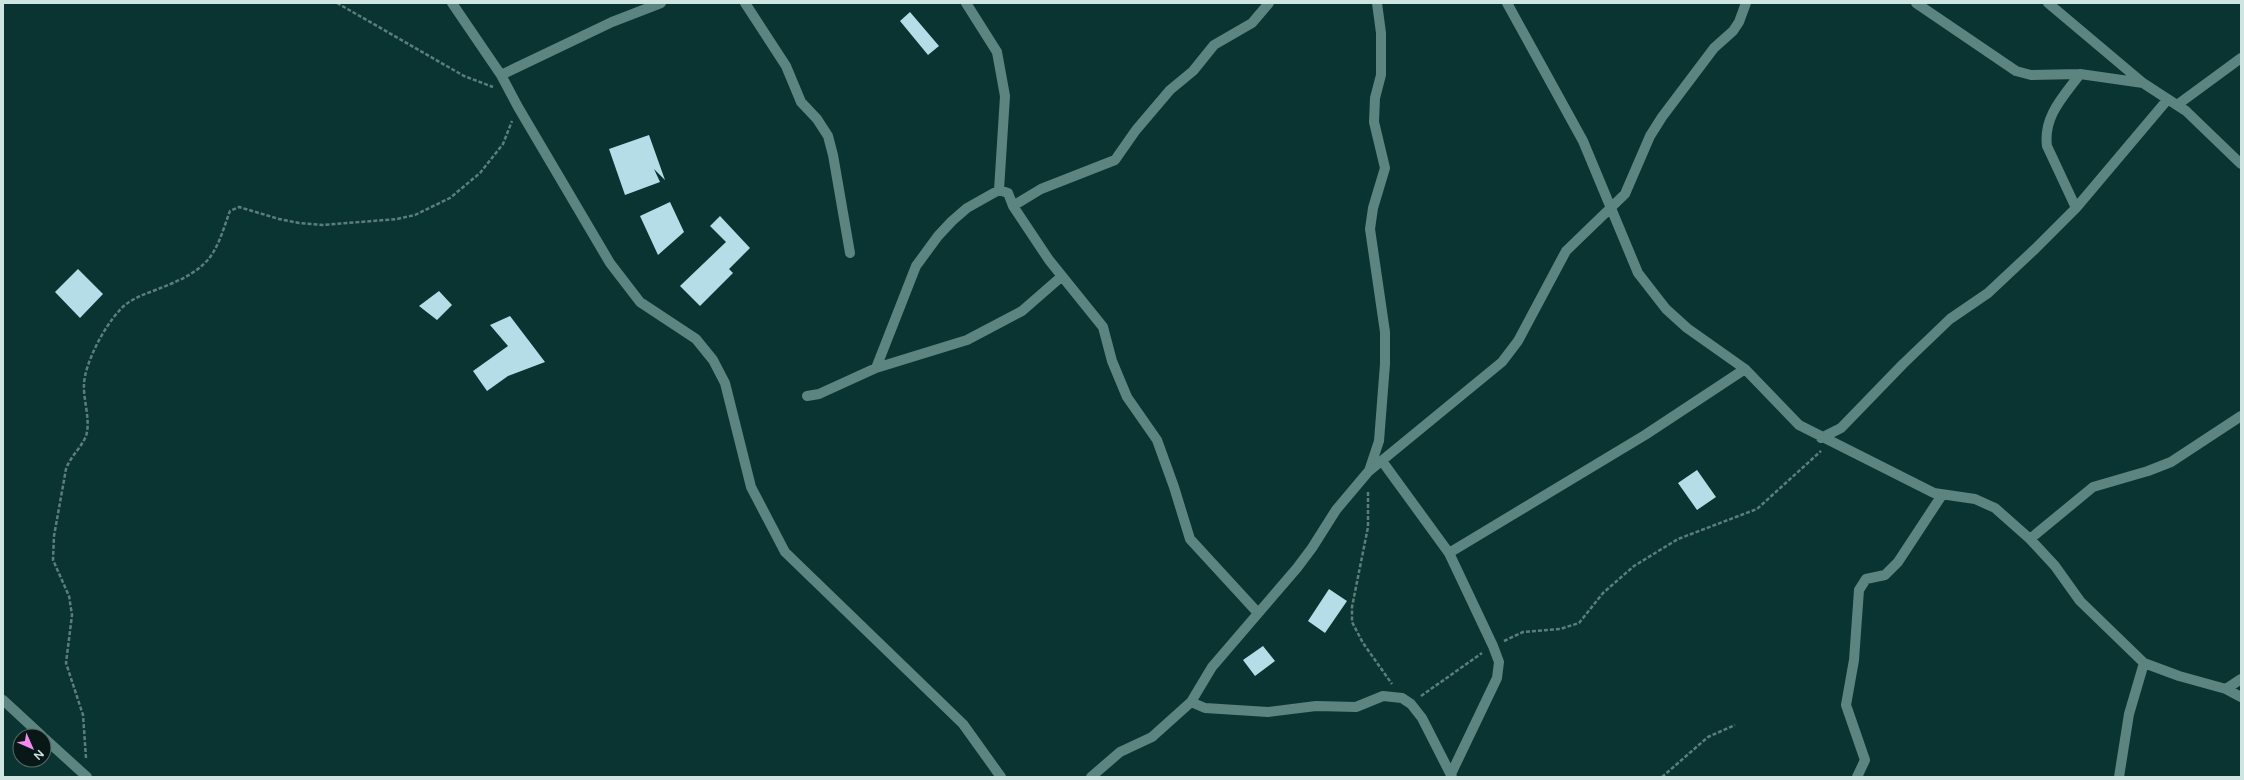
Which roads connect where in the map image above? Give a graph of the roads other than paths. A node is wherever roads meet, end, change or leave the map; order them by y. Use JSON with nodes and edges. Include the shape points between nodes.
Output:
{"nodes":[{"id":1,"x":452,"y":3,"type":"edge"},
{"id":2,"x":661,"y":3,"type":"edge"},
{"id":3,"x":745,"y":3,"type":"edge"},
{"id":4,"x":966,"y":3,"type":"edge"},
{"id":5,"x":1269,"y":3,"type":"edge"},
{"id":6,"x":1377,"y":3,"type":"edge"},
{"id":7,"x":1507,"y":3,"type":"edge"},
{"id":8,"x":1746,"y":3,"type":"edge"},
{"id":9,"x":1916,"y":3,"type":"edge"},
{"id":10,"x":2048,"y":3,"type":"edge"},
{"id":11,"x":2241,"y":58,"type":"edge"},
{"id":12,"x":2080,"y":74,"type":"junction"},
{"id":13,"x":501,"y":75,"type":"junction"},
{"id":14,"x":2143,"y":83,"type":"junction"},
{"id":15,"x":2168,"y":99,"type":"junction"},
{"id":16,"x":2177,"y":105,"type":"junction"},
{"id":17,"x":2241,"y":164,"type":"edge"},
{"id":18,"x":999,"y":190,"type":"junction"},
{"id":19,"x":1013,"y":206,"type":"junction"},
{"id":20,"x":1610,"y":207,"type":"junction"},
{"id":21,"x":2076,"y":208,"type":"junction"},
{"id":22,"x":850,"y":253,"type":"dead end"},
{"id":23,"x":1061,"y":277,"type":"junction"},
{"id":24,"x":876,"y":368,"type":"junction"},
{"id":25,"x":1745,"y":369,"type":"junction"},
{"id":26,"x":807,"y":396,"type":"dead end"},
{"id":27,"x":2241,"y":416,"type":"edge"},
{"id":28,"x":1825,"y":440,"type":"junction"},
{"id":29,"x":1382,"y":461,"type":"junction"},
{"id":30,"x":1368,"y":472,"type":"junction"},
{"id":31,"x":1942,"y":495,"type":"junction"},
{"id":32,"x":2030,"y":539,"type":"junction"},
{"id":33,"x":1449,"y":553,"type":"junction"},
{"id":34,"x":1258,"y":613,"type":"junction"},
{"id":35,"x":2144,"y":663,"type":"junction"},
{"id":36,"x":2241,"y":679,"type":"edge"},
{"id":37,"x":2226,"y":689,"type":"junction"},
{"id":38,"x":2241,"y":697,"type":"edge"},
{"id":39,"x":3,"y":700,"type":"edge"},
{"id":40,"x":1191,"y":702,"type":"junction"},
{"id":41,"x":33,"y":728,"type":"edge"},
{"id":42,"x":52,"y":745,"type":"edge"},
{"id":43,"x":1452,"y":775,"type":"edge"},
{"id":44,"x":87,"y":777,"type":"edge"},
{"id":45,"x":1001,"y":777,"type":"edge"},
{"id":46,"x":1091,"y":777,"type":"edge"},
{"id":47,"x":1857,"y":777,"type":"edge"},
{"id":48,"x":2119,"y":777,"type":"edge"}],
"edges":[{"from":1,"to":13,"type":"street"},
{"from":2,"to":13,"type":"street","via":[[612,22]]},
{"from":3,"to":22,"type":"street","via":[[786,66],[801,102],[820,122],[828,136]]},
{"from":4,"to":18,"type":"street","via":[[997,52],[1006,96]]},
{"from":5,"to":19,"type":"street","via":[[1252,22],[1214,45],[1193,71],[1170,90],[1136,130],[1115,160],[1041,190]]},
{"from":6,"to":30,"type":"street","via":[[1381,33],[1381,75],[1374,98],[1374,122],[1385,168],[1373,208],[1370,229],[1385,332],[1385,364],[1379,441]]},
{"from":7,"to":20,"type":"street","via":[[1582,141]]},
{"from":8,"to":20,"type":"street","via":[[1733,31],[1714,48],[1662,117],[1650,136],[1625,194]]},
{"from":9,"to":12,"type":"street","via":[[2016,71],[2030,75]]},
{"from":10,"to":14,"type":"street"},
{"from":11,"to":16,"type":"street"},
{"from":12,"to":14,"type":"street"},
{"from":12,"to":21,"type":"street","via":[[2055,108],[2047,123],[2045,135],[2047,146]]},
{"from":13,"to":45,"type":"street","via":[[610,263],[640,302],[696,339],[713,360],[725,383],[751,487],[785,552],[963,724]]},
{"from":14,"to":15,"type":"street"},
{"from":15,"to":16,"type":"street"},
{"from":15,"to":21,"type":"street"},
{"from":16,"to":17,"type":"street"},
{"from":18,"to":19,"type":"street","via":[[1008,193]]},
{"from":18,"to":24,"type":"street","via":[[967,208],[952,221],[916,266]]},
{"from":19,"to":23,"type":"street"},
{"from":20,"to":25,"type":"street","via":[[1638,273],[1666,309],[1687,328]]},
{"from":20,"to":29,"type":"street","via":[[1566,252],[1518,341],[1502,362]]},
{"from":21,"to":28,"type":"street","via":[[1988,293],[1950,319],[1844,425]]},
{"from":23,"to":24,"type":"street","via":[[1022,311],[967,340]]},
{"from":23,"to":34,"type":"street","via":[[1103,327],[1112,361],[1127,397],[1157,440],[1190,539]]},
{"from":24,"to":26,"type":"street","via":[[819,394]]},
{"from":25,"to":28,"type":"street","via":[[1799,426]]},
{"from":25,"to":33,"type":"street","via":[[1645,435]]},
{"from":27,"to":32,"type":"street","via":[[2171,462],[2092,487]]},
{"from":28,"to":31,"type":"street"},
{"from":29,"to":30,"type":"street"},
{"from":29,"to":33,"type":"street"},
{"from":30,"to":34,"type":"street","via":[[1336,510],[1312,548]]},
{"from":31,"to":32,"type":"street","via":[[1975,499],[1995,508]]},
{"from":31,"to":47,"type":"street","via":[[1898,562],[1885,575],[1866,579],[1859,590],[1854,660],[1846,705],[1865,760]]},
{"from":32,"to":35,"type":"street","via":[[2055,566],[2080,601]]},
{"from":33,"to":43,"type":"street","via":[[1499,662],[1497,678]]},
{"from":34,"to":40,"type":"street","via":[[1212,667]]},
{"from":35,"to":37,"type":"street"},
{"from":35,"to":48,"type":"street","via":[[2129,714]]},
{"from":36,"to":37,"type":"street"},
{"from":37,"to":38,"type":"street"},
{"from":39,"to":41,"type":"street"},
{"from":40,"to":43,"type":"street","via":[[1205,708],[1268,712],[1316,706],[1356,707],[1383,696],[1402,698],[1411,704],[1422,718]]},
{"from":40,"to":46,"type":"street","via":[[1152,737],[1120,752]]},
{"from":42,"to":44,"type":"street"}]}
